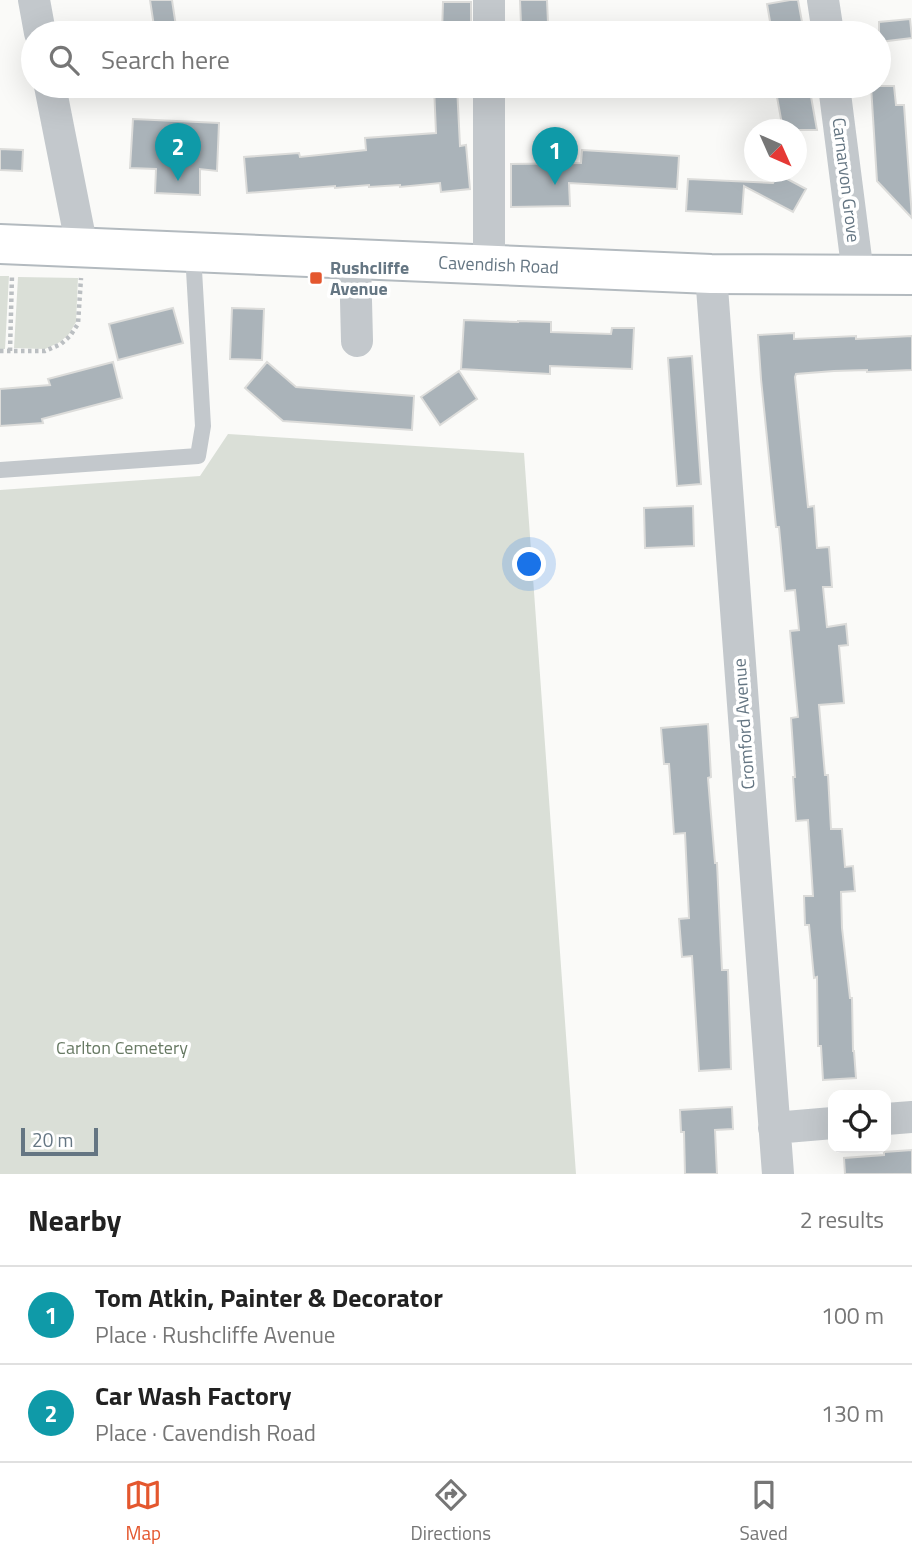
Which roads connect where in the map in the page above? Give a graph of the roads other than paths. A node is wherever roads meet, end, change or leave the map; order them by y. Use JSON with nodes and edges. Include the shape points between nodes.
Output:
{"nodes":[{"id":1,"x":34,"y":0,"type":"edge"},
{"id":2,"x":489,"y":0,"type":"edge"},
{"id":3,"x":823,"y":0,"type":"edge"},
{"id":4,"x":38,"y":21,"type":"edge"},
{"id":5,"x":489,"y":21,"type":"edge"},
{"id":6,"x":826,"y":21,"type":"edge"},
{"id":7,"x":52,"y":98,"type":"edge"},
{"id":8,"x":489,"y":98,"type":"edge"},
{"id":9,"x":836,"y":98,"type":"edge"},
{"id":10,"x":6,"y":245,"type":"edge"},
{"id":11,"x":82,"y":248,"type":"junction"},
{"id":12,"x":193,"y":253,"type":"junction"},
{"id":13,"x":355,"y":260,"type":"junction"},
{"id":14,"x":489,"y":265,"type":"junction"},
{"id":15,"x":711,"y":274,"type":"junction"},
{"id":16,"x":858,"y":274,"type":"junction"},
{"id":17,"x":912,"y":275,"type":"edge"},
{"id":18,"x":359,"y":341,"type":"dead end"},
{"id":19,"x":0,"y":470,"type":"edge"},
{"id":20,"x":912,"y":1117,"type":"edge"},
{"id":21,"x":891,"y":1119,"type":"edge"},
{"id":22,"x":828,"y":1123,"type":"edge"},
{"id":23,"x":774,"y":1128,"type":"junction"},
{"id":24,"x":778,"y":1174,"type":"edge"}],
"edges":[{"from":1,"to":4,"type":"street"},
{"from":2,"to":5,"type":"street"},
{"from":3,"to":6,"type":"street"},
{"from":7,"to":11,"type":"street"},
{"from":8,"to":14,"type":"street"},
{"from":9,"to":16,"type":"street","name":"Carnarvon Grove"},
{"from":10,"to":11,"type":"street","name":"Cavendish Road"},
{"from":11,"to":12,"type":"street","name":"Cavendish Road"},
{"from":12,"to":13,"type":"street","name":"Cavendish Road"},
{"from":12,"to":19,"type":"lane","via":[[203,426],[198,456]]},
{"from":13,"to":14,"type":"street","name":"Cavendish Road"},
{"from":13,"to":18,"type":"street"},
{"from":14,"to":15,"type":"street","name":"Cavendish Road"},
{"from":15,"to":16,"type":"street","name":"Cavendish Road"},
{"from":15,"to":23,"type":"street","name":"Cromford Avenue"},
{"from":16,"to":17,"type":"street","name":"Cavendish Road"},
{"from":20,"to":21,"type":"street"},
{"from":22,"to":23,"type":"street"},
{"from":23,"to":24,"type":"street","name":"Cromford Avenue"}]}
